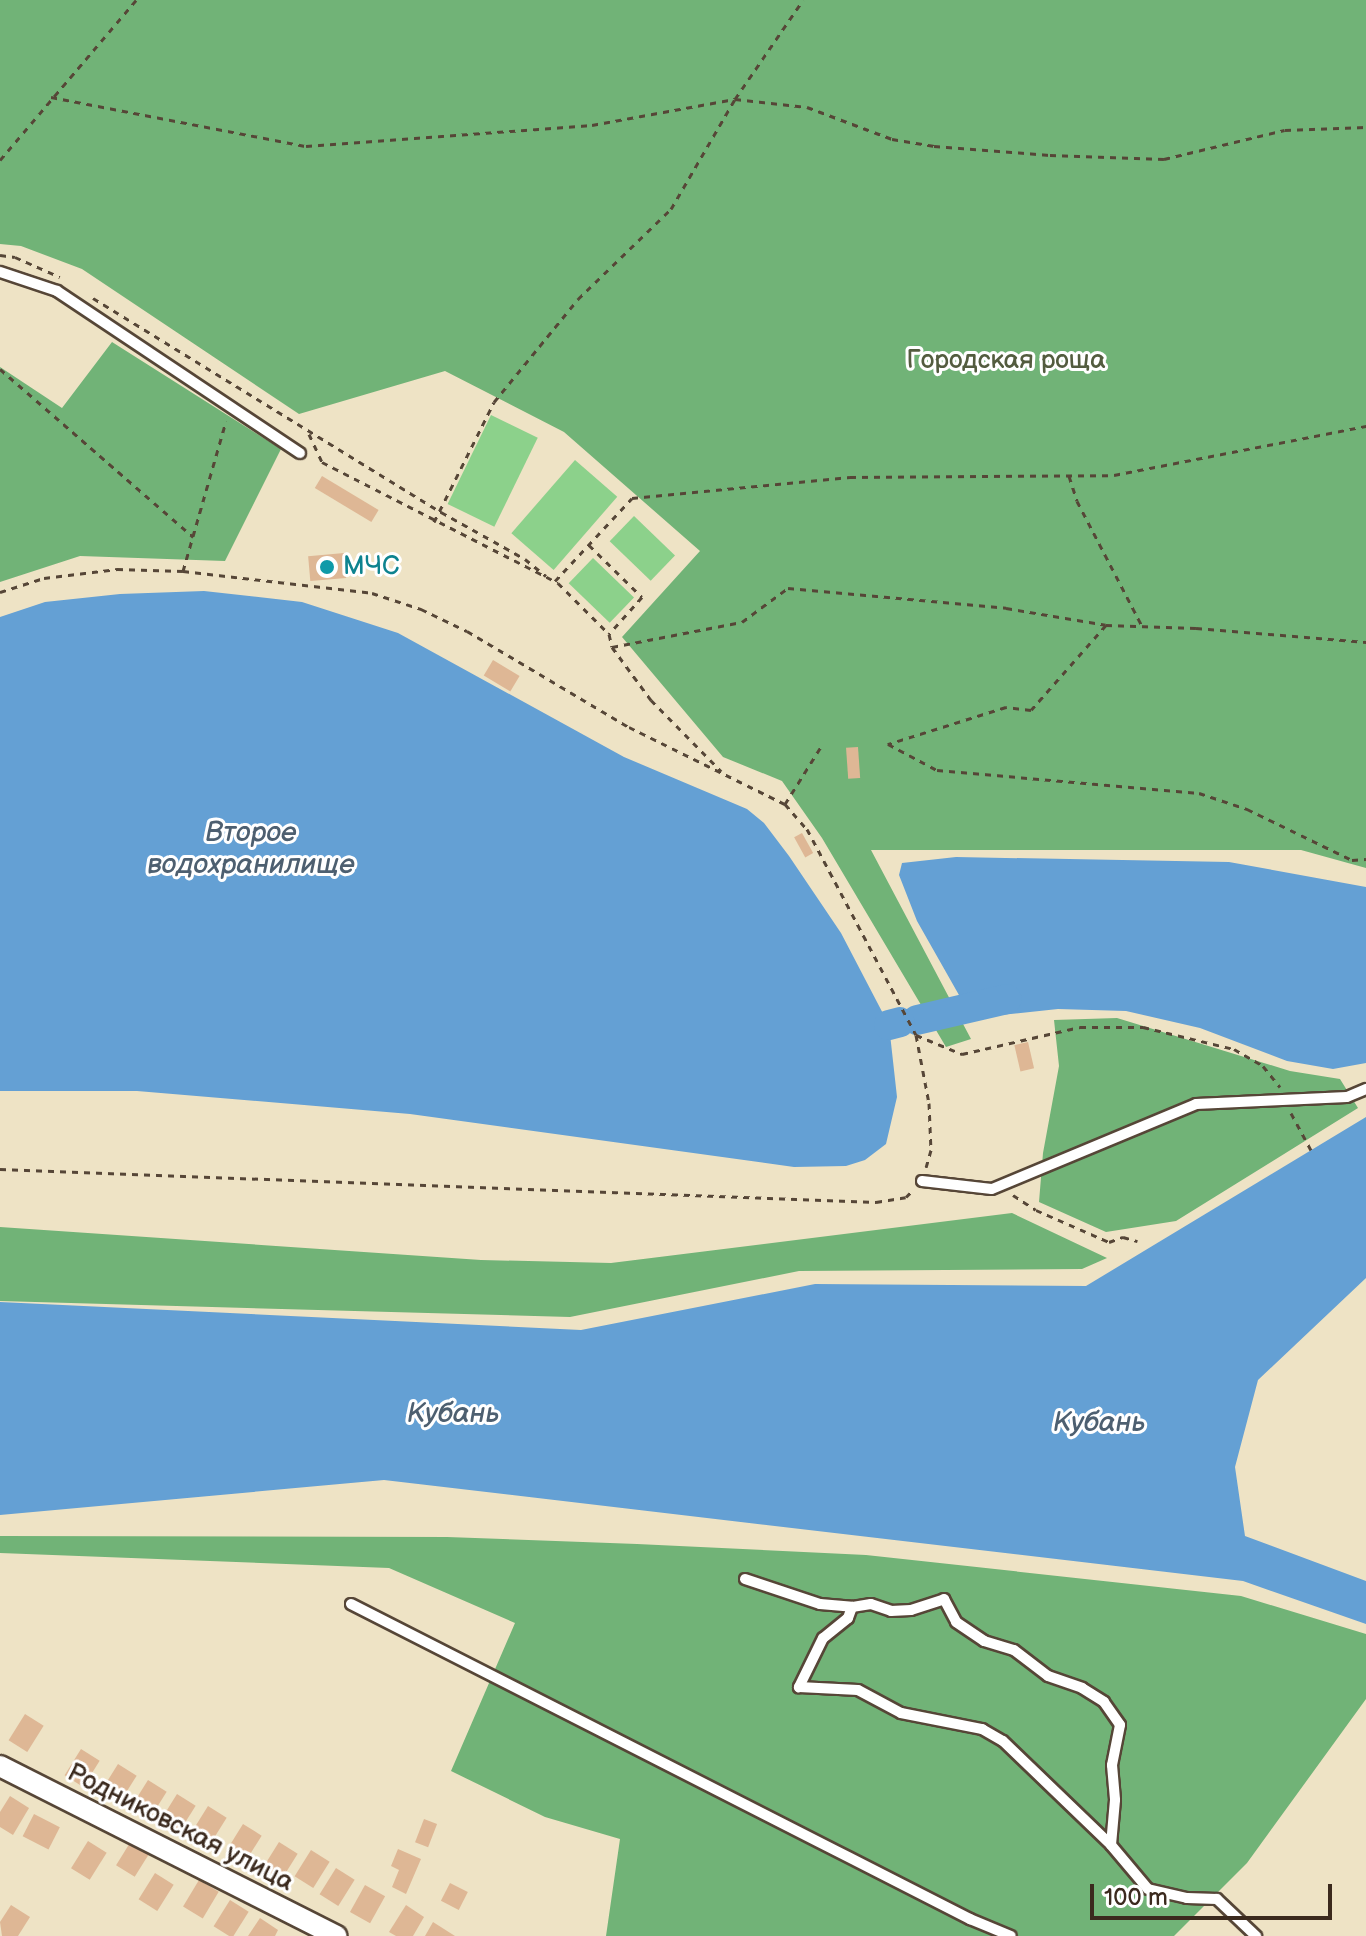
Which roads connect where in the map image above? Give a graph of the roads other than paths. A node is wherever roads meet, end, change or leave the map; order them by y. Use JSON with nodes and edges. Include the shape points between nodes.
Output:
{"nodes":[{"id":1,"x":0,"y":272,"type":"edge"},
{"id":2,"x":300,"y":453,"type":"dead end"},
{"id":3,"x":1366,"y":1089,"type":"edge"},
{"id":4,"x":922,"y":1181,"type":"road end"},
{"id":5,"x":745,"y":1579,"type":"dead end"},
{"id":6,"x":351,"y":1604,"type":"dead end"},
{"id":7,"x":852,"y":1607,"type":"junction"},
{"id":8,"x":0,"y":1766,"type":"edge"},
{"id":9,"x":1111,"y":1845,"type":"junction"},
{"id":10,"x":336,"y":1936,"type":"edge"},
{"id":11,"x":1011,"y":1936,"type":"edge"},
{"id":12,"x":1256,"y":1936,"type":"edge"}],
"edges":[{"from":1,"to":2,"type":"lane","via":[[57,291]]},
{"from":3,"to":4,"type":"lane","via":[[1347,1097],[1196,1104],[992,1189]]},
{"from":5,"to":7,"type":"lane","via":[[820,1604]]},
{"from":6,"to":11,"type":"lane"},
{"from":7,"to":9,"type":"lane","via":[[911,1610],[944,1599],[956,1622],[984,1641],[1014,1650],[1048,1676],[1104,1702],[1120,1725],[1112,1765]]},
{"from":7,"to":9,"type":"lane","via":[[848,1618],[823,1638],[799,1687],[858,1690],[901,1713],[982,1729],[1003,1741]]},
{"from":8,"to":10,"type":"street","name":"Родниковская улица"},
{"from":9,"to":12,"type":"lane","via":[[1148,1889],[1217,1899]]}]}
